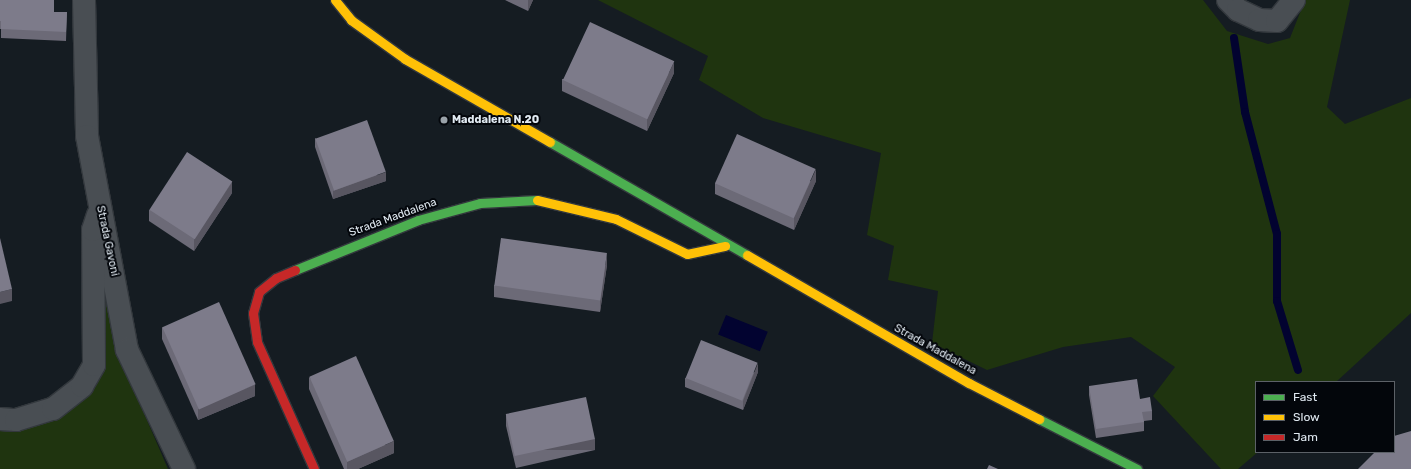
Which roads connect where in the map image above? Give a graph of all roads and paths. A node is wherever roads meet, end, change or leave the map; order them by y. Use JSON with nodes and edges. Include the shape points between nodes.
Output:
{"nodes":[{"id":1,"x":84,"y":0,"type":"edge"},
{"id":2,"x":335,"y":0,"type":"edge"},
{"id":3,"x":1228,"y":0,"type":"edge"},
{"id":4,"x":1294,"y":0,"type":"edge"},
{"id":5,"x":100,"y":208,"type":"junction"},
{"id":6,"x":725,"y":246,"type":"junction"},
{"id":7,"x":0,"y":419,"type":"edge"},
{"id":8,"x":184,"y":469,"type":"edge"},
{"id":9,"x":314,"y":469,"type":"edge"},
{"id":10,"x":1137,"y":469,"type":"edge"}],
"edges":[{"from":1,"to":5,"type":"street","name":"Strada Gavoni","via":[[85,118]]},
{"from":2,"to":6,"type":"street","name":"Strada Maddalena","via":[[351,20],[405,60]]},
{"from":3,"to":4,"type":"street","via":[[1238,10],[1259,20],[1277,21]]},
{"from":5,"to":7,"type":"street","via":[[92,230],[94,366],[82,386],[53,409],[16,420]]},
{"from":5,"to":8,"type":"street","name":"Strada Gavoni","via":[[127,350]]},
{"from":6,"to":9,"type":"street","name":"Strada Maddalena","via":[[687,254],[616,219],[546,200],[480,203],[418,220],[276,278],[258,292],[253,312],[257,342]]},
{"from":6,"to":10,"type":"street","name":"Strada Maddalena","via":[[969,383]]}]}
